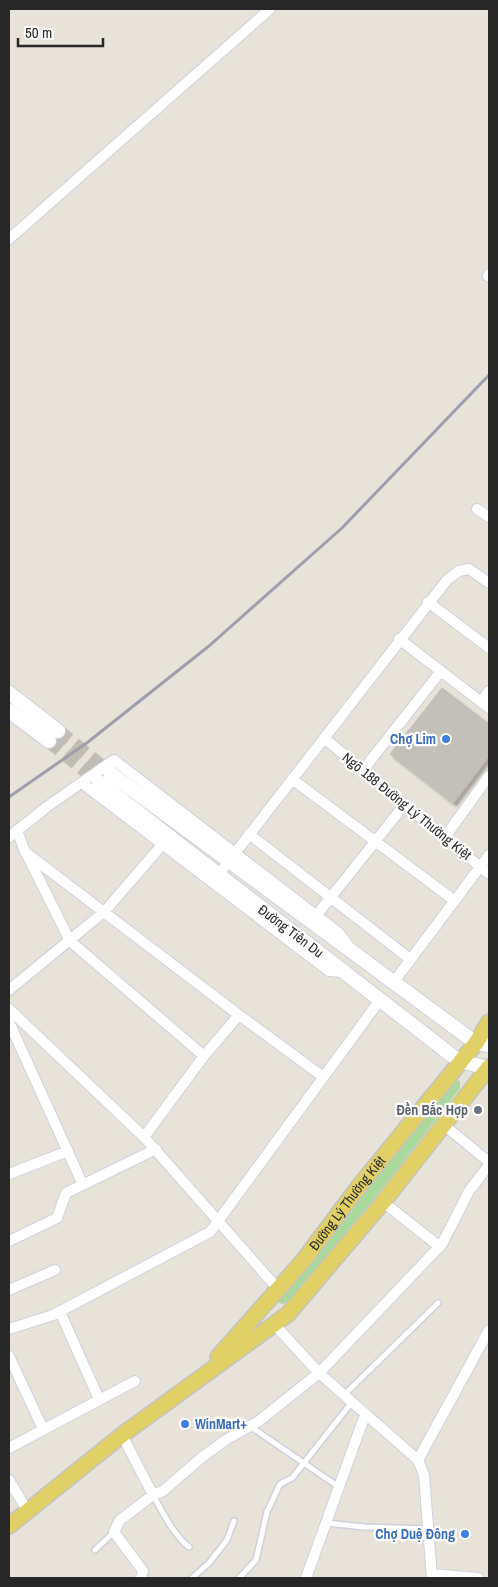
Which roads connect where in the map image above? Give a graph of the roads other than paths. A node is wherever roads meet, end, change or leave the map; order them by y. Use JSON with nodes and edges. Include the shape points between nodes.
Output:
{"nodes":[{"id":1,"x":270,"y":9,"type":"edge"},
{"id":2,"x":9,"y":239,"type":"edge"},
{"id":3,"x":477,"y":509,"type":"dead end"},
{"id":4,"x":489,"y":517,"type":"edge"},
{"id":5,"x":489,"y":582,"type":"edge"},
{"id":6,"x":428,"y":602,"type":"junction"},
{"id":7,"x":399,"y":639,"type":"junction"},
{"id":8,"x":489,"y":648,"type":"edge"},
{"id":9,"x":441,"y":671,"type":"junction"},
{"id":10,"x":489,"y":691,"type":"edge"},
{"id":11,"x":9,"y":693,"type":"edge"},
{"id":12,"x":481,"y":702,"type":"junction"},
{"id":13,"x":489,"y":708,"type":"edge"},
{"id":14,"x":9,"y":711,"type":"edge"},
{"id":15,"x":324,"y":738,"type":"junction"},
{"id":16,"x":363,"y":770,"type":"junction"},
{"id":17,"x":110,"y":773,"type":"tunnel mouth"},
{"id":18,"x":489,"y":776,"type":"edge"},
{"id":19,"x":292,"y":779,"type":"junction"},
{"id":20,"x":99,"y":782,"type":"tunnel mouth"},
{"id":21,"x":82,"y":784,"type":"junction"},
{"id":22,"x":405,"y":804,"type":"junction"},
{"id":23,"x":17,"y":830,"type":"junction"},
{"id":24,"x":249,"y":834,"type":"junction"},
{"id":25,"x":9,"y":837,"type":"edge"},
{"id":26,"x":445,"y":837,"type":"junction"},
{"id":27,"x":375,"y":842,"type":"junction"},
{"id":28,"x":162,"y":846,"type":"junction"},
{"id":29,"x":25,"y":852,"type":"junction"},
{"id":30,"x":489,"y":855,"type":"edge"},
{"id":31,"x":232,"y":857,"type":"junction"},
{"id":32,"x":481,"y":866,"type":"junction"},
{"id":33,"x":489,"y":874,"type":"edge"},
{"id":34,"x":218,"y":875,"type":"junction"},
{"id":35,"x":330,"y":897,"type":"junction"},
{"id":36,"x":454,"y":901,"type":"junction"},
{"id":37,"x":105,"y":911,"type":"junction"},
{"id":38,"x":313,"y":919,"type":"junction"},
{"id":39,"x":70,"y":941,"type":"junction"},
{"id":40,"x":410,"y":959,"type":"junction"},
{"id":41,"x":344,"y":972,"type":"junction"},
{"id":42,"x":393,"y":983,"type":"junction"},
{"id":43,"x":9,"y":990,"type":"edge"},
{"id":44,"x":380,"y":1000,"type":"junction"},
{"id":45,"x":9,"y":1008,"type":"edge"},
{"id":46,"x":239,"y":1015,"type":"junction"},
{"id":47,"x":9,"y":1022,"type":"edge"},
{"id":48,"x":489,"y":1022,"type":"edge"},
{"id":49,"x":482,"y":1044,"type":"edge"},
{"id":50,"x":204,"y":1056,"type":"junction"},
{"id":51,"x":459,"y":1061,"type":"junction"},
{"id":52,"x":489,"y":1068,"type":"edge"},
{"id":53,"x":322,"y":1076,"type":"junction"},
{"id":54,"x":444,"y":1125,"type":"junction"},
{"id":55,"x":144,"y":1137,"type":"junction"},
{"id":56,"x":156,"y":1149,"type":"junction"},
{"id":57,"x":68,"y":1151,"type":"junction"},
{"id":58,"x":489,"y":1163,"type":"edge"},
{"id":59,"x":9,"y":1174,"type":"edge"},
{"id":60,"x":83,"y":1184,"type":"junction"},
{"id":61,"x":383,"y":1202,"type":"junction"},
{"id":62,"x":218,"y":1222,"type":"junction"},
{"id":63,"x":9,"y":1241,"type":"edge"},
{"id":64,"x":440,"y":1247,"type":"junction"},
{"id":65,"x":55,"y":1270,"type":"dead end"},
{"id":66,"x":278,"y":1289,"type":"junction"},
{"id":67,"x":9,"y":1290,"type":"edge"},
{"id":68,"x":438,"y":1303,"type":"dead end"},
{"id":69,"x":60,"y":1312,"type":"junction"},
{"id":70,"x":274,"y":1324,"type":"junction"},
{"id":71,"x":9,"y":1329,"type":"edge"},
{"id":72,"x":488,"y":1337,"type":"edge"},
{"id":73,"x":9,"y":1356,"type":"edge"},
{"id":74,"x":319,"y":1373,"type":"junction"},
{"id":75,"x":198,"y":1378,"type":"junction"},
{"id":76,"x":135,"y":1381,"type":"dead end"},
{"id":77,"x":349,"y":1398,"type":"junction"},
{"id":78,"x":99,"y":1400,"type":"junction"},
{"id":79,"x":365,"y":1415,"type":"junction"},
{"id":80,"x":251,"y":1426,"type":"junction"},
{"id":81,"x":43,"y":1429,"type":"junction"},
{"id":82,"x":122,"y":1435,"type":"junction"},
{"id":83,"x":9,"y":1448,"type":"edge"},
{"id":84,"x":418,"y":1460,"type":"junction"},
{"id":85,"x":305,"y":1462,"type":"junction"},
{"id":86,"x":9,"y":1480,"type":"edge"},
{"id":87,"x":340,"y":1487,"type":"junction"},
{"id":88,"x":153,"y":1495,"type":"junction"},
{"id":89,"x":28,"y":1510,"type":"junction"},
{"id":90,"x":9,"y":1519,"type":"edge"},
{"id":91,"x":234,"y":1521,"type":"dead end"},
{"id":92,"x":326,"y":1523,"type":"junction"},
{"id":93,"x":9,"y":1526,"type":"edge"},
{"id":94,"x":429,"y":1529,"type":"junction"},
{"id":95,"x":114,"y":1532,"type":"junction"},
{"id":96,"x":189,"y":1547,"type":"dead end"},
{"id":97,"x":95,"y":1550,"type":"dead end"},
{"id":98,"x":432,"y":1576,"type":"edge"},
{"id":99,"x":141,"y":1578,"type":"edge"},
{"id":100,"x":192,"y":1578,"type":"edge"},
{"id":101,"x":239,"y":1578,"type":"edge"},
{"id":102,"x":306,"y":1578,"type":"edge"},
{"id":103,"x":478,"y":1578,"type":"edge"}],
"edges":[{"from":1,"to":2,"type":"street"},
{"from":3,"to":4,"type":"street"},
{"from":5,"to":6,"type":"street","via":[[468,569],[459,570]]},
{"from":6,"to":7,"type":"street"},
{"from":6,"to":8,"type":"street"},
{"from":7,"to":9,"type":"street"},
{"from":7,"to":15,"type":"street"},
{"from":9,"to":12,"type":"street"},
{"from":9,"to":16,"type":"street"},
{"from":10,"to":12,"type":"street"},
{"from":11,"to":14,"type":"main road","via":[[53,736]]},
{"from":12,"to":13,"type":"street"},
{"from":15,"to":16,"type":"street","name":"Ngõ 188 Đường Lý Thường Kiệt"},
{"from":15,"to":19,"type":"street"},
{"from":16,"to":22,"type":"street","name":"Ngõ 188 Đường Lý Thường Kiệt"},
{"from":17,"to":31,"type":"main road","name":"Đường Tiên Du"},
{"from":18,"to":26,"type":"street"},
{"from":19,"to":24,"type":"street"},
{"from":19,"to":27,"type":"street"},
{"from":20,"to":34,"type":"main road","name":"Đường Tiên Du"},
{"from":21,"to":23,"type":"street"},
{"from":21,"to":28,"type":"street"},
{"from":21,"to":31,"type":"street","via":[[114,760]]},
{"from":22,"to":26,"type":"street","name":"Ngõ 188 Đường Lý Thường Kiệt"},
{"from":22,"to":27,"type":"street"},
{"from":23,"to":25,"type":"street"},
{"from":23,"to":29,"type":"street"},
{"from":24,"to":31,"type":"street"},
{"from":24,"to":35,"type":"street"},
{"from":26,"to":32,"type":"street","name":"Ngõ 188 Đường Lý Thường Kiệt"},
{"from":27,"to":35,"type":"street"},
{"from":27,"to":36,"type":"street"},
{"from":28,"to":37,"type":"street"},
{"from":28,"to":41,"type":"street","via":[[329,971]]},
{"from":29,"to":37,"type":"street"},
{"from":29,"to":39,"type":"street"},
{"from":30,"to":32,"type":"street"},
{"from":31,"to":34,"type":"street"},
{"from":31,"to":38,"type":"main road","name":"Đường Tiên Du"},
{"from":32,"to":33,"type":"street","name":"Ngõ 188 Đường Lý Thường Kiệt"},
{"from":32,"to":36,"type":"street"},
{"from":34,"to":41,"type":"main road","name":"Đường Tiên Du"},
{"from":35,"to":38,"type":"street"},
{"from":35,"to":40,"type":"street"},
{"from":36,"to":40,"type":"street"},
{"from":37,"to":39,"type":"street"},
{"from":37,"to":46,"type":"street"},
{"from":38,"to":42,"type":"main road","name":"Đường Tiên Du"},
{"from":39,"to":43,"type":"street"},
{"from":39,"to":50,"type":"street"},
{"from":40,"to":42,"type":"street"},
{"from":41,"to":44,"type":"main road","name":"Đường Tiên Du"},
{"from":42,"to":49,"type":"main road","name":"Đường Tiên Du"},
{"from":44,"to":51,"type":"main road","name":"Đường Tiên Du"},
{"from":44,"to":53,"type":"street"},
{"from":45,"to":55,"type":"street"},
{"from":46,"to":50,"type":"street"},
{"from":46,"to":53,"type":"street"},
{"from":47,"to":57,"type":"street"},
{"from":48,"to":49,"type":"main road","name":"Đường Lý Thường Kiệt"},
{"from":49,"to":51,"type":"main road","name":"Đường Lý Thường Kiệt"},
{"from":50,"to":55,"type":"street"},
{"from":51,"to":52,"type":"main road","name":"Đường Tiên Du"},
{"from":51,"to":66,"type":"main road","name":"Đường Lý Thường Kiệt"},
{"from":52,"to":54,"type":"main road","name":"Đường Lý Thường Kiệt"},
{"from":53,"to":62,"type":"street"},
{"from":54,"to":58,"type":"street"},
{"from":54,"to":61,"type":"main road","name":"Đường Lý Thường Kiệt"},
{"from":55,"to":56,"type":"street"},
{"from":56,"to":60,"type":"street"},
{"from":56,"to":62,"type":"street"},
{"from":57,"to":59,"type":"street"},
{"from":57,"to":60,"type":"street"},
{"from":58,"to":64,"type":"street","via":[[469,1191]]},
{"from":60,"to":63,"type":"street","via":[[66,1194],[57,1218]]},
{"from":61,"to":64,"type":"street"},
{"from":61,"to":70,"type":"main road","name":"Đường Lý Thường Kiệt","via":[[288,1314]]},
{"from":62,"to":66,"type":"street"},
{"from":62,"to":69,"type":"street","via":[[210,1232]]},
{"from":64,"to":74,"type":"street"},
{"from":65,"to":67,"type":"street"},
{"from":66,"to":75,"type":"main road","name":"Đường Lý Thường Kiệt"},
{"from":68,"to":77,"type":"lane"},
{"from":69,"to":71,"type":"street"},
{"from":69,"to":78,"type":"street"},
{"from":70,"to":74,"type":"street"},
{"from":70,"to":75,"type":"main road","name":"Đường Lý Thường Kiệt"},
{"from":72,"to":84,"type":"street"},
{"from":73,"to":81,"type":"street"},
{"from":74,"to":77,"type":"street"},
{"from":74,"to":80,"type":"street"},
{"from":75,"to":82,"type":"main road","name":"Đường Lý Thường Kiệt"},
{"from":76,"to":78,"type":"street"},
{"from":77,"to":79,"type":"street"},
{"from":77,"to":85,"type":"lane"},
{"from":78,"to":81,"type":"street"},
{"from":79,"to":84,"type":"street"},
{"from":79,"to":87,"type":"street"},
{"from":80,"to":85,"type":"lane"},
{"from":80,"to":88,"type":"street","via":[[227,1439],[163,1491]]},
{"from":81,"to":83,"type":"street"},
{"from":82,"to":88,"type":"street"},
{"from":82,"to":89,"type":"main road","name":"Đường Lý Thường Kiệt"},
{"from":84,"to":94,"type":"street","via":[[424,1476]]},
{"from":85,"to":87,"type":"lane"},
{"from":85,"to":101,"type":"lane","via":[[292,1478],[280,1484],[267,1512],[256,1560]]},
{"from":86,"to":89,"type":"street"},
{"from":87,"to":92,"type":"street"},
{"from":88,"to":95,"type":"street","via":[[120,1520]]},
{"from":88,"to":96,"type":"lane"},
{"from":89,"to":90,"type":"main road","name":"Đường Lý Thường Kiệt"},
{"from":89,"to":93,"type":"main road","name":"Đường Lý Thường Kiệt"},
{"from":91,"to":100,"type":"lane","via":[[227,1540]]},
{"from":92,"to":94,"type":"lane"},
{"from":92,"to":102,"type":"street"},
{"from":94,"to":98,"type":"street"},
{"from":95,"to":97,"type":"lane"},
{"from":95,"to":99,"type":"street","via":[[143,1571]]},
{"from":98,"to":103,"type":"street"}]}
